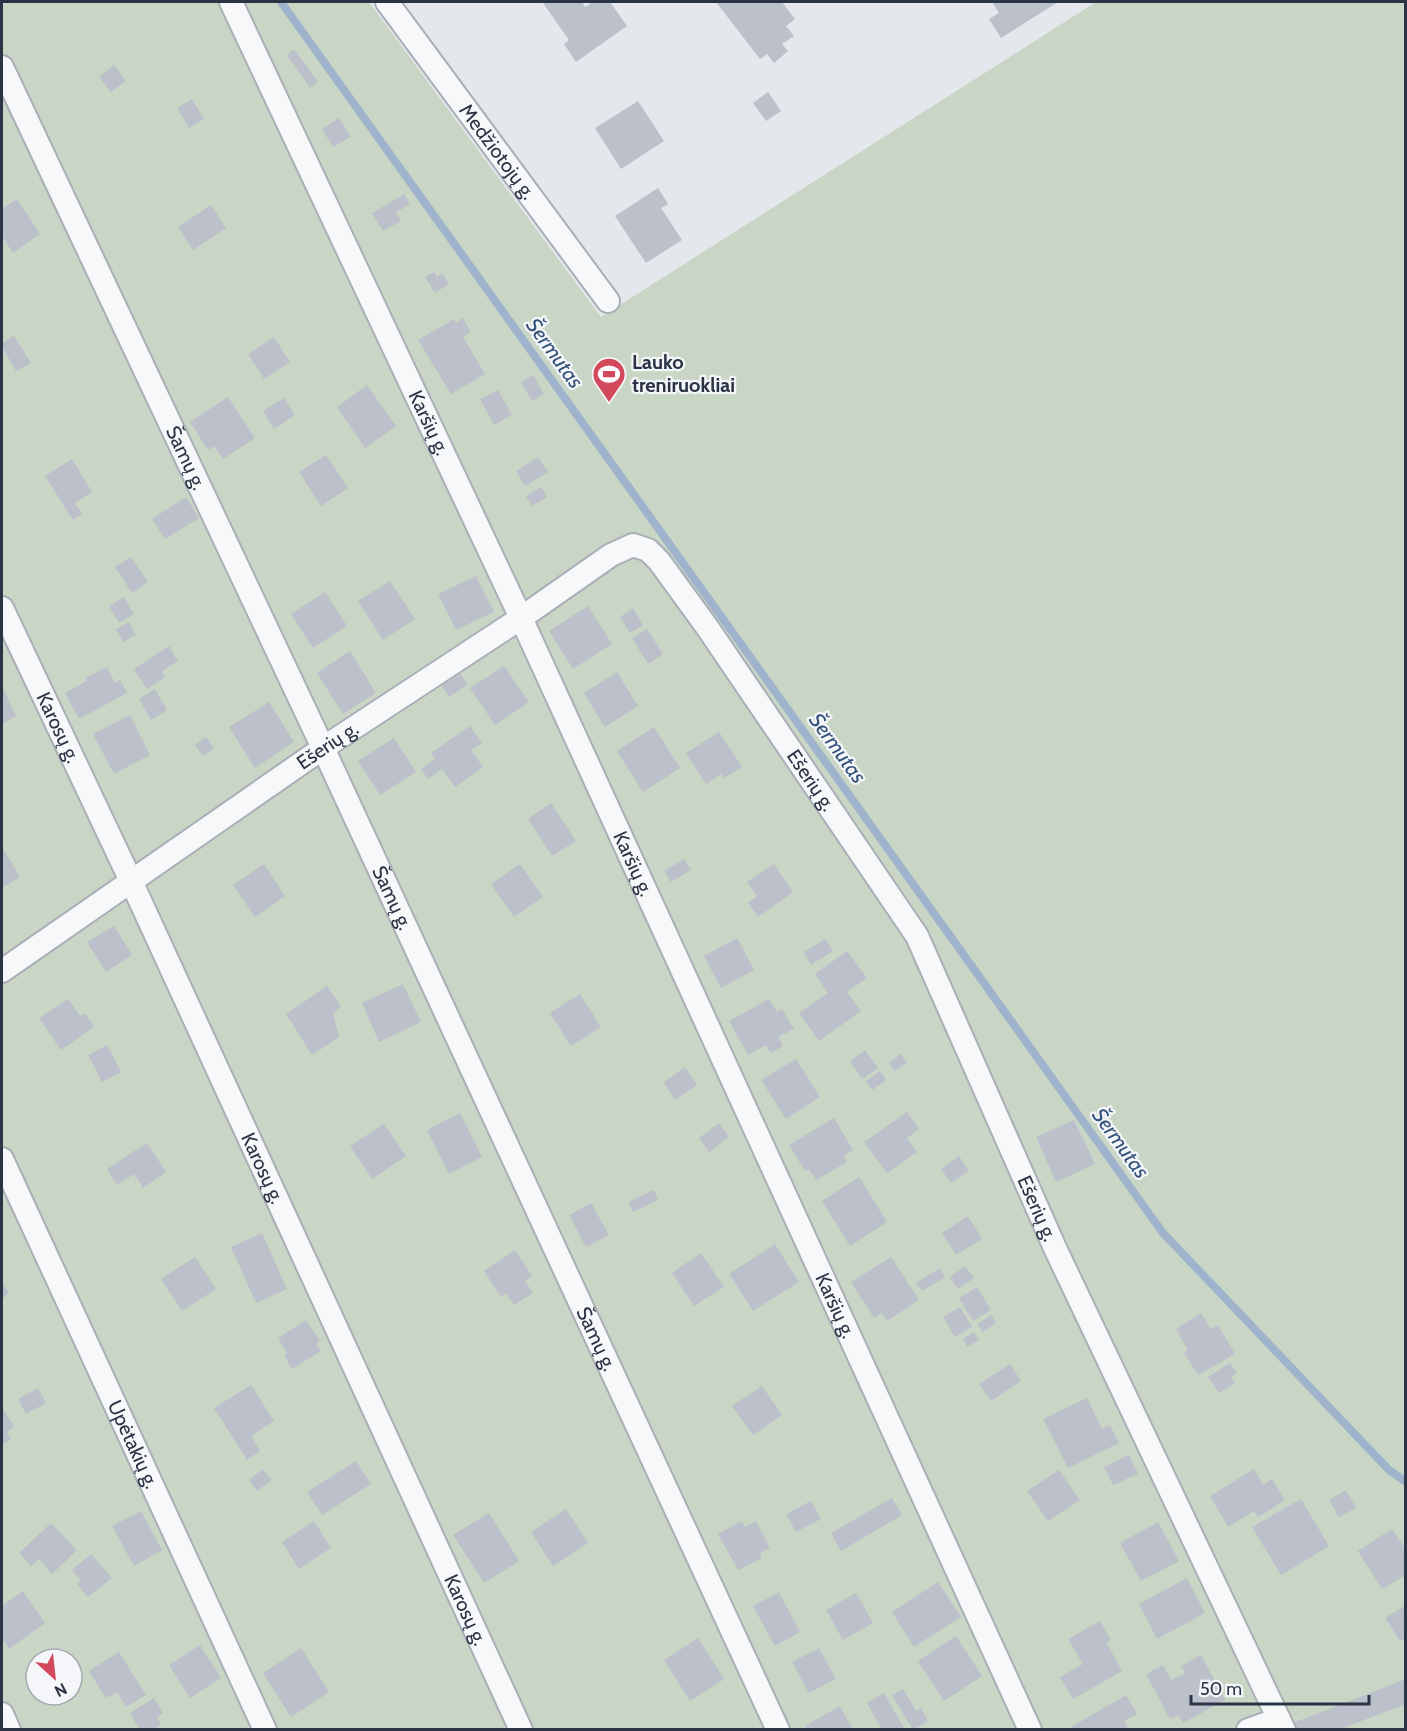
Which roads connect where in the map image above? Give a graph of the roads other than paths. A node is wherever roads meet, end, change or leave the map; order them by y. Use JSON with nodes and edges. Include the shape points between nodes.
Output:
{"nodes":[{"id":1,"x":231,"y":2,"type":"edge"},
{"id":2,"x":387,"y":2,"type":"edge"},
{"id":3,"x":2,"y":67,"type":"edge"},
{"id":4,"x":608,"y":301,"type":"dead end"},
{"id":5,"x":2,"y":608,"type":"edge"},
{"id":6,"x":521,"y":618,"type":"junction"},
{"id":7,"x":323,"y":748,"type":"junction"},
{"id":8,"x":131,"y":881,"type":"junction"},
{"id":9,"x":2,"y":971,"type":"edge"},
{"id":10,"x":2,"y":1159,"type":"edge"},
{"id":11,"x":2,"y":1714,"type":"edge"},
{"id":12,"x":1282,"y":1724,"type":"edge"},
{"id":13,"x":9,"y":1730,"type":"edge"},
{"id":14,"x":265,"y":1730,"type":"edge"},
{"id":15,"x":522,"y":1730,"type":"edge"},
{"id":16,"x":778,"y":1730,"type":"edge"},
{"id":17,"x":1030,"y":1730,"type":"edge"},
{"id":18,"x":1248,"y":1730,"type":"edge"}],
"edges":[{"from":1,"to":6,"type":"street","name":"Karšių g."},
{"from":2,"to":4,"type":"street","name":"Medžiotojų g."},
{"from":3,"to":7,"type":"street","name":"Šamų g."},
{"from":5,"to":8,"type":"street","name":"Karosų g."},
{"from":6,"to":7,"type":"street","name":"Ešerių g."},
{"from":6,"to":12,"type":"street","name":"Ešerių g.","via":[[633,544],[648,550],[659,561],[707,627],[917,936],[1055,1248]]},
{"from":6,"to":17,"type":"street","name":"Karšių g."},
{"from":7,"to":8,"type":"street","name":"Ešerių g."},
{"from":7,"to":16,"type":"street","name":"Šamų g."},
{"from":8,"to":9,"type":"street","name":"Ešerių g."},
{"from":8,"to":15,"type":"street","name":"Karosų g."},
{"from":10,"to":14,"type":"street","name":"Upėtakių g."},
{"from":11,"to":13,"type":"street"},
{"from":12,"to":18,"type":"street"}]}
